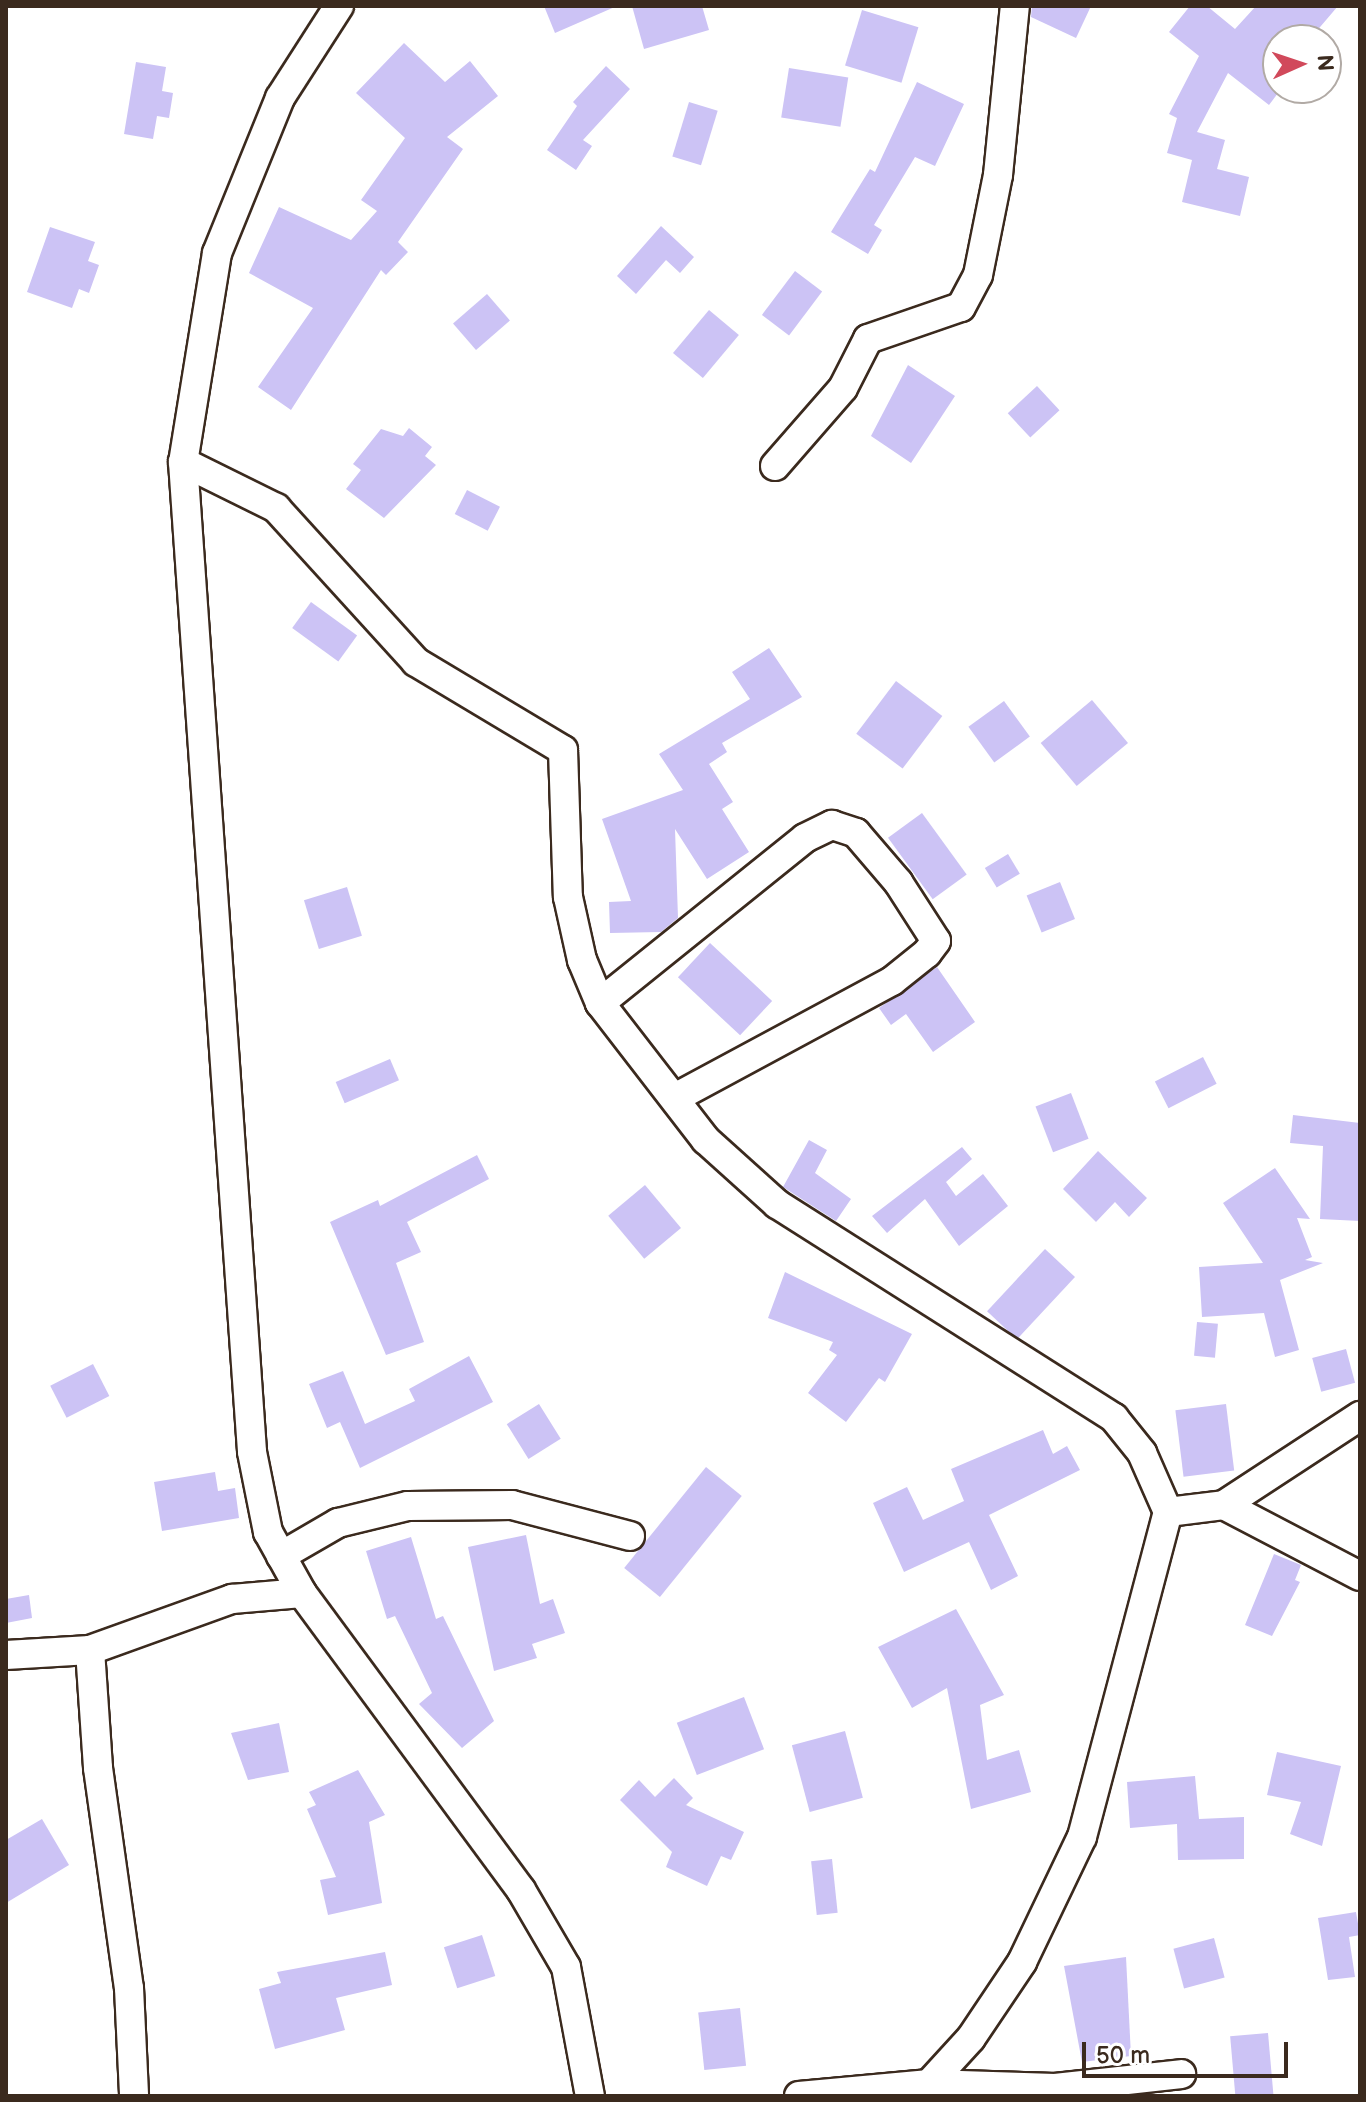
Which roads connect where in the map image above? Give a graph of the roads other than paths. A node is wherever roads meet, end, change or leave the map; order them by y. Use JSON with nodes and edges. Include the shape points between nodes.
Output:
{"nodes":[{"id":1,"x":339,"y":6,"type":"edge"},
{"id":2,"x":1015,"y":6,"type":"edge"},
{"id":3,"x":183,"y":462,"type":"junction"},
{"id":4,"x":775,"y":466,"type":"dead end"},
{"id":5,"x":600,"y":1003,"type":"junction"},
{"id":6,"x":675,"y":1098,"type":"junction"},
{"id":7,"x":1360,"y":1416,"type":"edge"},
{"id":8,"x":1224,"y":1505,"type":"junction"},
{"id":9,"x":1168,"y":1512,"type":"junction"},
{"id":10,"x":630,"y":1536,"type":"dead end"},
{"id":11,"x":281,"y":1556,"type":"junction"},
{"id":12,"x":1360,"y":1576,"type":"edge"},
{"id":13,"x":302,"y":1593,"type":"junction"},
{"id":14,"x":90,"y":1650,"type":"junction"},
{"id":15,"x":6,"y":1655,"type":"edge"},
{"id":16,"x":1181,"y":2074,"type":"dead end"},
{"id":17,"x":929,"y":2084,"type":"junction"},
{"id":18,"x":134,"y":2096,"type":"edge"},
{"id":19,"x":590,"y":2096,"type":"edge"},
{"id":20,"x":799,"y":2096,"type":"edge"}],
"edges":[{"from":1,"to":3,"type":"street","via":[[280,98],[217,253]]},
{"from":2,"to":4,"type":"street","via":[[998,175],[978,275],[961,307],[868,339],[843,388]]},
{"from":3,"to":5,"type":"street","via":[[276,508],[416,662],[563,750],[568,897]]},
{"from":3,"to":11,"type":"street","via":[[252,1452],[268,1532]]},
{"from":5,"to":6,"type":"street"},
{"from":5,"to":6,"type":"street","via":[[805,838],[832,825],[856,833],[898,882],[936,941],[927,953],[892,981]]},
{"from":6,"to":9,"type":"street","via":[[706,1140],[777,1204],[1114,1418],[1142,1453]]},
{"from":7,"to":8,"type":"street"},
{"from":8,"to":9,"type":"street"},
{"from":8,"to":12,"type":"street"},
{"from":9,"to":17,"type":"street","via":[[1082,1837],[1022,1962],[971,2038]]},
{"from":10,"to":11,"type":"street","via":[[512,1505],[408,1506],[338,1523]]},
{"from":11,"to":13,"type":"street"},
{"from":13,"to":14,"type":"street","via":[[232,1599]]},
{"from":13,"to":19,"type":"street","via":[[521,1890],[558,1954]]},
{"from":14,"to":15,"type":"street"},
{"from":14,"to":18,"type":"street","via":[[98,1768],[129,1988]]},
{"from":16,"to":17,"type":"street","via":[[1055,2088]]},
{"from":17,"to":20,"type":"street"}]}
